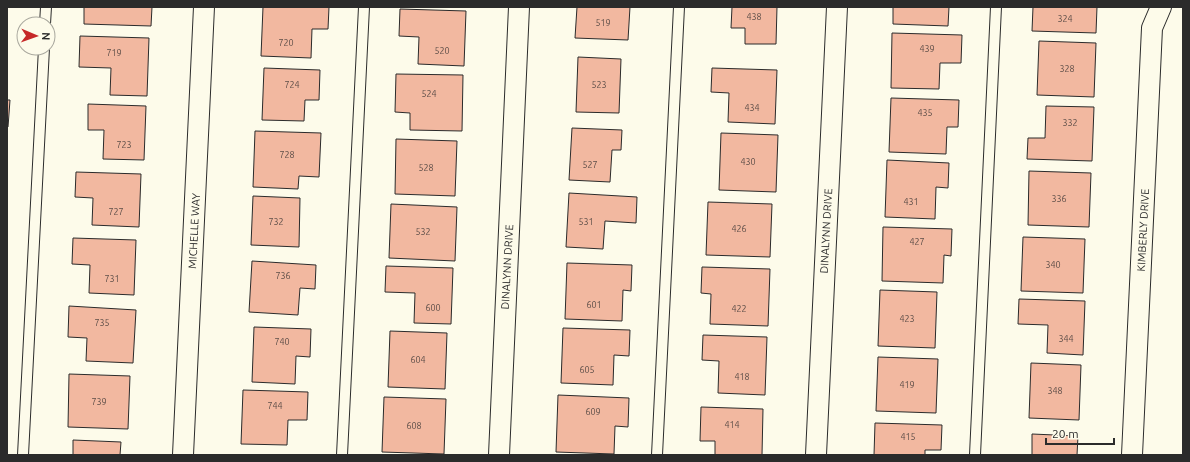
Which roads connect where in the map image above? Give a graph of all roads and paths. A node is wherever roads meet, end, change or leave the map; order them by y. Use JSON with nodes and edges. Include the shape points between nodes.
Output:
{"nodes":[{"id":1,"x":204,"y":7,"type":"edge"},
{"id":2,"x":364,"y":7,"type":"edge"},
{"id":3,"x":519,"y":7,"type":"edge"},
{"id":4,"x":679,"y":7,"type":"edge"},
{"id":5,"x":837,"y":7,"type":"edge"},
{"id":6,"x":996,"y":7,"type":"edge"},
{"id":7,"x":1161,"y":7,"type":"edge"},
{"id":8,"x":44,"y":56,"type":"edge"},
{"id":9,"x":23,"y":455,"type":"edge"},
{"id":10,"x":183,"y":455,"type":"edge"},
{"id":11,"x":342,"y":455,"type":"edge"},
{"id":12,"x":498,"y":455,"type":"edge"},
{"id":13,"x":657,"y":455,"type":"edge"},
{"id":14,"x":816,"y":455,"type":"edge"},
{"id":15,"x":975,"y":455,"type":"edge"},
{"id":16,"x":1132,"y":455,"type":"edge"}],
"edges":[{"from":1,"to":10,"type":"street","name":"MICHELLE WAY"},
{"from":2,"to":11,"type":"lane"},
{"from":3,"to":12,"type":"street","name":"DINALYNN DRIVE"},
{"from":4,"to":13,"type":"lane"},
{"from":5,"to":14,"type":"street","name":"DINALYNN DRIVE"},
{"from":6,"to":15,"type":"lane"},
{"from":7,"to":16,"type":"street","name":"KIMBERLY DRIVE","via":[[1152,28]]},
{"from":8,"to":9,"type":"lane"}]}
